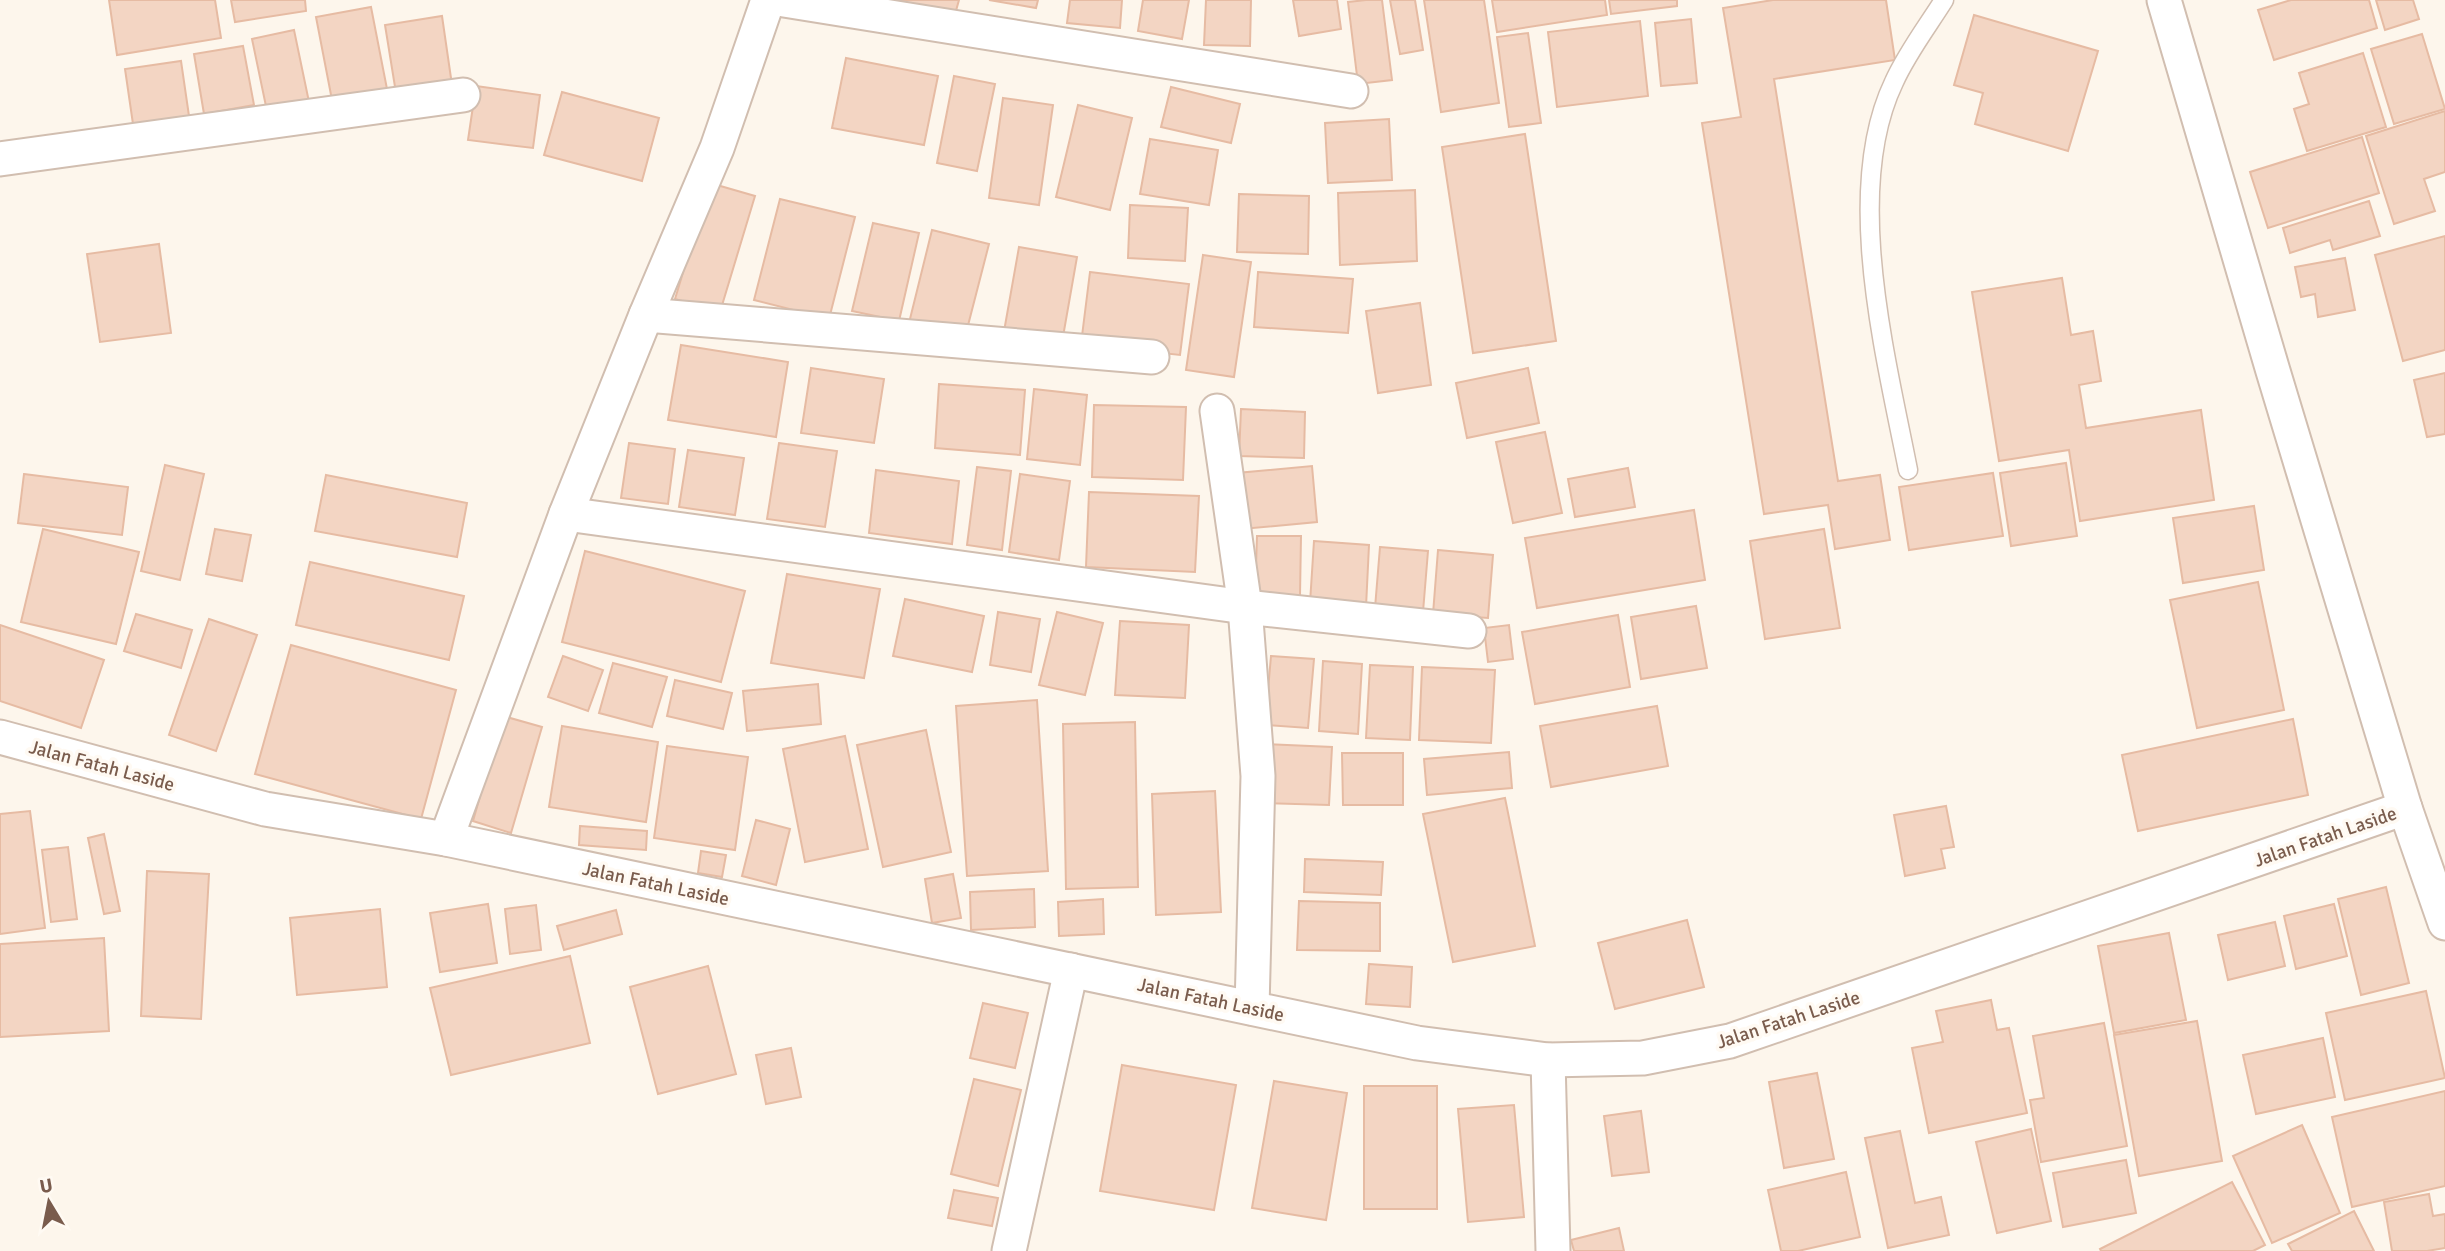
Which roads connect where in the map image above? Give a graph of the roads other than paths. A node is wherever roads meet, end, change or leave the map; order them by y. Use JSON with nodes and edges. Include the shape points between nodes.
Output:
{"nodes":[{"id":1,"x":768,"y":0,"type":"edge"},
{"id":2,"x":783,"y":0,"type":"edge"},
{"id":3,"x":1944,"y":0,"type":"edge"},
{"id":4,"x":2164,"y":0,"type":"edge"},
{"id":5,"x":1351,"y":91,"type":"dead end"},
{"id":6,"x":463,"y":94,"type":"dead end"},
{"id":7,"x":0,"y":159,"type":"edge"},
{"id":8,"x":646,"y":315,"type":"junction"},
{"id":9,"x":1152,"y":357,"type":"dead end"},
{"id":10,"x":1217,"y":411,"type":"dead end"},
{"id":11,"x":1908,"y":470,"type":"dead end"},
{"id":12,"x":566,"y":514,"type":"junction"},
{"id":13,"x":1245,"y":607,"type":"junction"},
{"id":14,"x":1469,"y":631,"type":"dead end"},
{"id":15,"x":0,"y":737,"type":"edge"},
{"id":16,"x":2405,"y":808,"type":"junction"},
{"id":17,"x":446,"y":839,"type":"junction"},
{"id":18,"x":2445,"y":923,"type":"edge"},
{"id":19,"x":1071,"y":970,"type":"junction"},
{"id":20,"x":1252,"y":1008,"type":"junction"},
{"id":21,"x":1548,"y":1060,"type":"junction"},
{"id":22,"x":1009,"y":1251,"type":"edge"},
{"id":23,"x":1553,"y":1251,"type":"edge"}],
"edges":[{"from":1,"to":8,"type":"street","via":[[717,148]]},
{"from":2,"to":5,"type":"street"},
{"from":3,"to":11,"type":"lane","via":[[1893,83],[1875,140],[1870,247]]},
{"from":4,"to":16,"type":"street"},
{"from":6,"to":7,"type":"street"},
{"from":8,"to":9,"type":"street"},
{"from":8,"to":12,"type":"street"},
{"from":10,"to":13,"type":"street"},
{"from":12,"to":13,"type":"street"},
{"from":12,"to":17,"type":"street"},
{"from":13,"to":14,"type":"street"},
{"from":13,"to":20,"type":"street","via":[[1258,776]]},
{"from":15,"to":17,"type":"street","name":"Jalan Fatah Laside","via":[[265,809]]},
{"from":16,"to":18,"type":"street"},
{"from":16,"to":21,"type":"street","name":"Jalan Fatah Laside","via":[[1730,1041],[1643,1058]]},
{"from":17,"to":19,"type":"street","name":"Jalan Fatah Laside"},
{"from":19,"to":20,"type":"street","name":"Jalan Fatah Laside"},
{"from":19,"to":22,"type":"street"},
{"from":20,"to":21,"type":"street","name":"Jalan Fatah Laside","via":[[1417,1043]]},
{"from":21,"to":23,"type":"street"}]}
